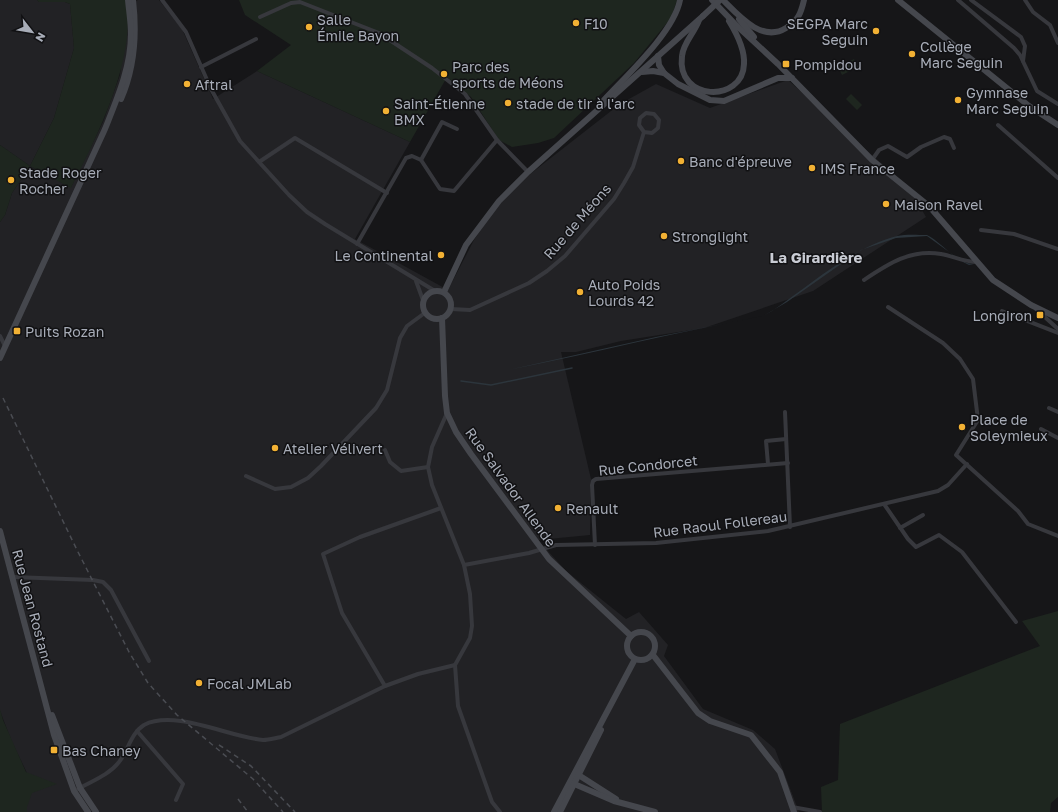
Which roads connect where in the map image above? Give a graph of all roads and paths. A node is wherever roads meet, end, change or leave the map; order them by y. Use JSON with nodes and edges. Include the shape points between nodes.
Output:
{"nodes":[{"id":1,"x":128,"y":0,"type":"edge"},
{"id":2,"x":134,"y":0,"type":"edge"},
{"id":3,"x":162,"y":0,"type":"edge"},
{"id":4,"x":680,"y":0,"type":"edge"},
{"id":5,"x":712,"y":0,"type":"edge"},
{"id":6,"x":721,"y":0,"type":"edge"},
{"id":7,"x":804,"y":0,"type":"edge"},
{"id":8,"x":898,"y":0,"type":"edge"},
{"id":9,"x":958,"y":0,"type":"edge"},
{"id":10,"x":971,"y":0,"type":"edge"},
{"id":11,"x":1024,"y":0,"type":"edge"},
{"id":12,"x":260,"y":17,"type":"dead end"},
{"id":13,"x":702,"y":17,"type":"junction"},
{"id":14,"x":256,"y":39,"type":"dead end"},
{"id":15,"x":1058,"y":43,"type":"edge"},
{"id":16,"x":768,"y":53,"type":"junction"},
{"id":17,"x":658,"y":56,"type":"junction"},
{"id":18,"x":1023,"y":61,"type":"junction"},
{"id":19,"x":201,"y":67,"type":"junction"},
{"id":20,"x":642,"y":72,"type":"junction"},
{"id":21,"x":664,"y":73,"type":"junction"},
{"id":22,"x":792,"y":78,"type":"junction"},
{"id":23,"x":1058,"y":104,"type":"edge"},
{"id":24,"x":584,"y":122,"type":"junction"},
{"id":25,"x":998,"y":125,"type":"dead end"},
{"id":26,"x":1058,"y":125,"type":"edge"},
{"id":27,"x":105,"y":129,"type":"junction"},
{"id":28,"x":458,"y":129,"type":"dead end"},
{"id":29,"x":644,"y":132,"type":"junction"},
{"id":30,"x":497,"y":140,"type":"junction"},
{"id":31,"x":954,"y":148,"type":"dead end"},
{"id":32,"x":421,"y":160,"type":"junction"},
{"id":33,"x":872,"y":160,"type":"junction"},
{"id":34,"x":259,"y":162,"type":"junction"},
{"id":35,"x":528,"y":172,"type":"junction"},
{"id":36,"x":1058,"y":178,"type":"edge"},
{"id":37,"x":387,"y":193,"type":"junction"},
{"id":38,"x":981,"y":230,"type":"dead end"},
{"id":39,"x":357,"y":244,"type":"junction"},
{"id":40,"x":1058,"y":249,"type":"edge"},
{"id":41,"x":977,"y":262,"type":"junction"},
{"id":42,"x":864,"y":280,"type":"dead end"},
{"id":43,"x":416,"y":281,"type":"junction"},
{"id":44,"x":435,"y":291,"type":"junction"},
{"id":45,"x":444,"y":292,"type":"junction"},
{"id":46,"x":424,"y":302,"type":"junction"},
{"id":47,"x":1031,"y":305,"type":"junction"},
{"id":48,"x":888,"y":307,"type":"dead end"},
{"id":49,"x":451,"y":309,"type":"junction"},
{"id":50,"x":1002,"y":311,"type":"dead end"},
{"id":51,"x":426,"y":312,"type":"junction"},
{"id":52,"x":442,"y":318,"type":"junction"},
{"id":53,"x":1058,"y":318,"type":"edge"},
{"id":54,"x":1058,"y":329,"type":"edge"},
{"id":55,"x":1058,"y":333,"type":"edge"},
{"id":56,"x":0,"y":336,"type":"edge"},
{"id":57,"x":6,"y":347,"type":"junction"},
{"id":58,"x":0,"y":358,"type":"edge"},
{"id":59,"x":1049,"y":408,"type":"dead end"},
{"id":60,"x":785,"y":412,"type":"dead end"},
{"id":61,"x":1058,"y":412,"type":"edge"},
{"id":62,"x":447,"y":413,"type":"junction"},
{"id":63,"x":1041,"y":429,"type":"dead end"},
{"id":64,"x":1058,"y":438,"type":"edge"},
{"id":65,"x":786,"y":439,"type":"junction"},
{"id":66,"x":385,"y":450,"type":"dead end"},
{"id":67,"x":788,"y":463,"type":"junction"},
{"id":68,"x":768,"y":464,"type":"junction"},
{"id":69,"x":967,"y":464,"type":"junction"},
{"id":70,"x":428,"y":467,"type":"junction"},
{"id":71,"x":246,"y":476,"type":"dead end"},
{"id":72,"x":884,"y":504,"type":"junction"},
{"id":73,"x":441,"y":508,"type":"junction"},
{"id":74,"x":923,"y":515,"type":"dead end"},
{"id":75,"x":790,"y":527,"type":"junction"},
{"id":76,"x":900,"y":528,"type":"junction"},
{"id":77,"x":0,"y":531,"type":"edge"},
{"id":78,"x":1058,"y":536,"type":"edge"},
{"id":79,"x":595,"y":545,"type":"junction"},
{"id":80,"x":542,"y":548,"type":"junction"},
{"id":81,"x":464,"y":565,"type":"junction"},
{"id":82,"x":13,"y":577,"type":"junction"},
{"id":83,"x":1016,"y":622,"type":"dead end"},
{"id":84,"x":631,"y":636,"type":"junction"},
{"id":85,"x":652,"y":655,"type":"junction"},
{"id":86,"x":635,"y":659,"type":"junction"},
{"id":87,"x":149,"y":661,"type":"dead end"},
{"id":88,"x":455,"y":665,"type":"junction"},
{"id":89,"x":385,"y":686,"type":"junction"},
{"id":90,"x":137,"y":731,"type":"junction"},
{"id":91,"x":577,"y":774,"type":"junction"},
{"id":92,"x":572,"y":783,"type":"junction"},
{"id":93,"x":77,"y":789,"type":"junction"},
{"id":94,"x":176,"y":800,"type":"dead end"},
{"id":95,"x":621,"y":802,"type":"junction"},
{"id":96,"x":793,"y":809,"type":"edge"},
{"id":97,"x":88,"y":812,"type":"edge"},
{"id":98,"x":96,"y":812,"type":"edge"},
{"id":99,"x":500,"y":812,"type":"edge"},
{"id":100,"x":554,"y":812,"type":"edge"},
{"id":101,"x":560,"y":812,"type":"edge"},
{"id":102,"x":655,"y":812,"type":"edge"},
{"id":103,"x":820,"y":812,"type":"edge"}],
"edges":[{"from":1,"to":27,"type":"street","via":[[131,35],[129,51],[122,86]]},
{"from":2,"to":27,"type":"street","via":[[135,44],[132,67],[124,92]]},
{"from":3,"to":19,"type":"street","via":[[186,32]]},
{"from":4,"to":24,"type":"street","via":[[678,12],[668,29]]},
{"from":5,"to":13,"type":"street","via":[[729,21],[743,50],[743,73],[729,88],[709,92],[690,85],[685,78],[682,55]]},
{"from":5,"to":16,"type":"street"},
{"from":6,"to":7,"type":"street","via":[[747,22],[759,30],[770,33],[782,30],[797,20]]},
{"from":6,"to":13,"type":"street","bridge":true},
{"from":6,"to":16,"type":"street"},
{"from":8,"to":26,"type":"street","via":[[1029,106]]},
{"from":9,"to":18,"type":"street","via":[[1014,48]]},
{"from":10,"to":18,"type":"street","via":[[1021,37],[1025,46]]},
{"from":11,"to":15,"type":"street","via":[[1033,12],[1050,25]]},
{"from":12,"to":30,"type":"street","via":[[291,3],[300,2],[379,33],[432,68],[465,94]]},
{"from":13,"to":17,"type":"street"},
{"from":14,"to":19,"type":"street"},
{"from":16,"to":22,"type":"street"},
{"from":17,"to":20,"type":"street"},
{"from":17,"to":21,"type":"street","via":[[659,66]]},
{"from":18,"to":23,"type":"street","via":[[1038,91]]},
{"from":19,"to":34,"type":"street","via":[[240,141]]},
{"from":20,"to":21,"type":"street"},
{"from":20,"to":24,"type":"street"},
{"from":21,"to":22,"type":"street","via":[[701,97],[717,100],[724,100],[778,78]]},
{"from":22,"to":33,"type":"street"},
{"from":24,"to":35,"type":"street"},
{"from":25,"to":36,"type":"street"},
{"from":27,"to":57,"type":"street"},
{"from":28,"to":32,"type":"street","via":[[442,122]]},
{"from":29,"to":29,"type":"street","name":"Rue de Méons","via":[[639,125],[640,118],[646,113],[654,114],[659,120],[658,128],[652,132]]},
{"from":29,"to":49,"type":"street","name":"Rue de Méons","via":[[633,167],[614,199],[565,256],[529,283],[468,311]]},
{"from":30,"to":32,"type":"street","via":[[454,191],[440,189]]},
{"from":30,"to":35,"type":"street"},
{"from":31,"to":33,"type":"street","via":[[950,139],[944,137],[921,147],[907,157],[888,146],[879,150]]},
{"from":32,"to":37,"type":"street","via":[[412,156],[406,158]]},
{"from":33,"to":41,"type":"street","via":[[929,206]]},
{"from":34,"to":37,"type":"street","via":[[295,138]]},
{"from":34,"to":39,"type":"street","via":[[308,212]]},
{"from":35,"to":45,"type":"street","via":[[498,201],[481,223],[460,256]]},
{"from":37,"to":39,"type":"street"},
{"from":38,"to":40,"type":"street","via":[[1014,234]]},
{"from":39,"to":43,"type":"street","via":[[409,274]]},
{"from":41,"to":42,"type":"street","via":[[941,254],[918,253],[901,257]]},
{"from":41,"to":47,"type":"street","via":[[994,280]]},
{"from":43,"to":44,"type":"street"},
{"from":43,"to":46,"type":"street"},
{"from":44,"to":45,"type":"street"},
{"from":44,"to":46,"type":"street","via":[[427,296]]},
{"from":45,"to":49,"type":"street","via":[[450,298]]},
{"from":46,"to":51,"type":"street"},
{"from":47,"to":53,"type":"street"},
{"from":47,"to":54,"type":"street"},
{"from":48,"to":69,"type":"street","via":[[943,343],[960,359],[973,379],[978,420],[956,455]]},
{"from":49,"to":52,"type":"street"},
{"from":50,"to":55,"type":"street"},
{"from":51,"to":52,"type":"street","via":[[434,318]]},
{"from":51,"to":71,"type":"street","via":[[407,326],[400,338],[387,390],[376,408],[308,478],[291,487],[275,489]]},
{"from":52,"to":62,"type":"street","name":"Rue Salvador Allende"},
{"from":56,"to":57,"type":"street"},
{"from":57,"to":58,"type":"street"},
{"from":59,"to":61,"type":"street"},
{"from":60,"to":65,"type":"street"},
{"from":62,"to":70,"type":"street","via":[[432,447]]},
{"from":62,"to":80,"type":"street","name":"Rue Salvador Allende","via":[[470,454]]},
{"from":63,"to":64,"type":"street"},
{"from":65,"to":67,"type":"street"},
{"from":65,"to":68,"type":"street","via":[[766,441]]},
{"from":66,"to":70,"type":"street","via":[[390,462],[401,471]]},
{"from":67,"to":68,"type":"street","name":"Rue Condorcet"},
{"from":67,"to":75,"type":"street"},
{"from":68,"to":79,"type":"street","name":"Rue Condorcet","via":[[596,479],[592,485]]},
{"from":69,"to":72,"type":"street","name":"Rue Raoul Follereau","via":[[938,491]]},
{"from":69,"to":78,"type":"street","via":[[1018,511],[1028,524]]},
{"from":70,"to":73,"type":"street"},
{"from":72,"to":75,"type":"street","name":"Rue Raoul Follereau"},
{"from":72,"to":76,"type":"street"},
{"from":73,"to":81,"type":"street"},
{"from":73,"to":89,"type":"street","via":[[360,537],[323,554],[342,613]]},
{"from":74,"to":76,"type":"street"},
{"from":75,"to":79,"type":"street","name":"Rue Raoul Follereau","via":[[656,543]]},
{"from":76,"to":83,"type":"street","via":[[916,547],[939,535],[962,552]]},
{"from":77,"to":82,"type":"street","name":"Rue Jean Rostand"},
{"from":79,"to":80,"type":"street","name":"Rue Raoul Follereau","via":[[556,545]]},
{"from":80,"to":81,"type":"street","name":"Rue Raoul Follereau","via":[[529,553]]},
{"from":80,"to":84,"type":"street","name":"Rue Salvador Allende","via":[[549,559]]},
{"from":81,"to":88,"type":"street","via":[[470,594],[472,626],[470,638]]},
{"from":82,"to":87,"type":"street","via":[[103,582],[111,590]]},
{"from":82,"to":93,"type":"street","name":"Rue Jean Rostand","via":[[43,691]]},
{"from":84,"to":85,"type":"street","via":[[645,632],[653,637],[656,646]]},
{"from":84,"to":86,"type":"street","via":[[627,648]]},
{"from":85,"to":86,"type":"street","via":[[644,660]]},
{"from":85,"to":96,"type":"street","via":[[698,713],[710,721],[751,735],[780,772]]},
{"from":86,"to":91,"type":"street"},
{"from":88,"to":89,"type":"street","via":[[418,674]]},
{"from":88,"to":99,"type":"street","via":[[458,706],[492,802]]},
{"from":89,"to":90,"type":"street","via":[[281,737],[264,740],[168,719],[153,722]]},
{"from":90,"to":93,"type":"street","via":[[119,762],[110,772]]},
{"from":90,"to":94,"type":"street","via":[[183,784]]},
{"from":91,"to":92,"type":"street"},
{"from":91,"to":95,"type":"street"},
{"from":92,"to":95,"type":"street","via":[[592,793]]},
{"from":92,"to":100,"type":"street"},
{"from":92,"to":101,"type":"street"},
{"from":93,"to":97,"type":"street","name":"Rue Jean Rostand"},
{"from":93,"to":98,"type":"street","name":"Rue Jean Rostand"},
{"from":95,"to":102,"type":"street"},
{"from":96,"to":103,"type":"street"}]}
